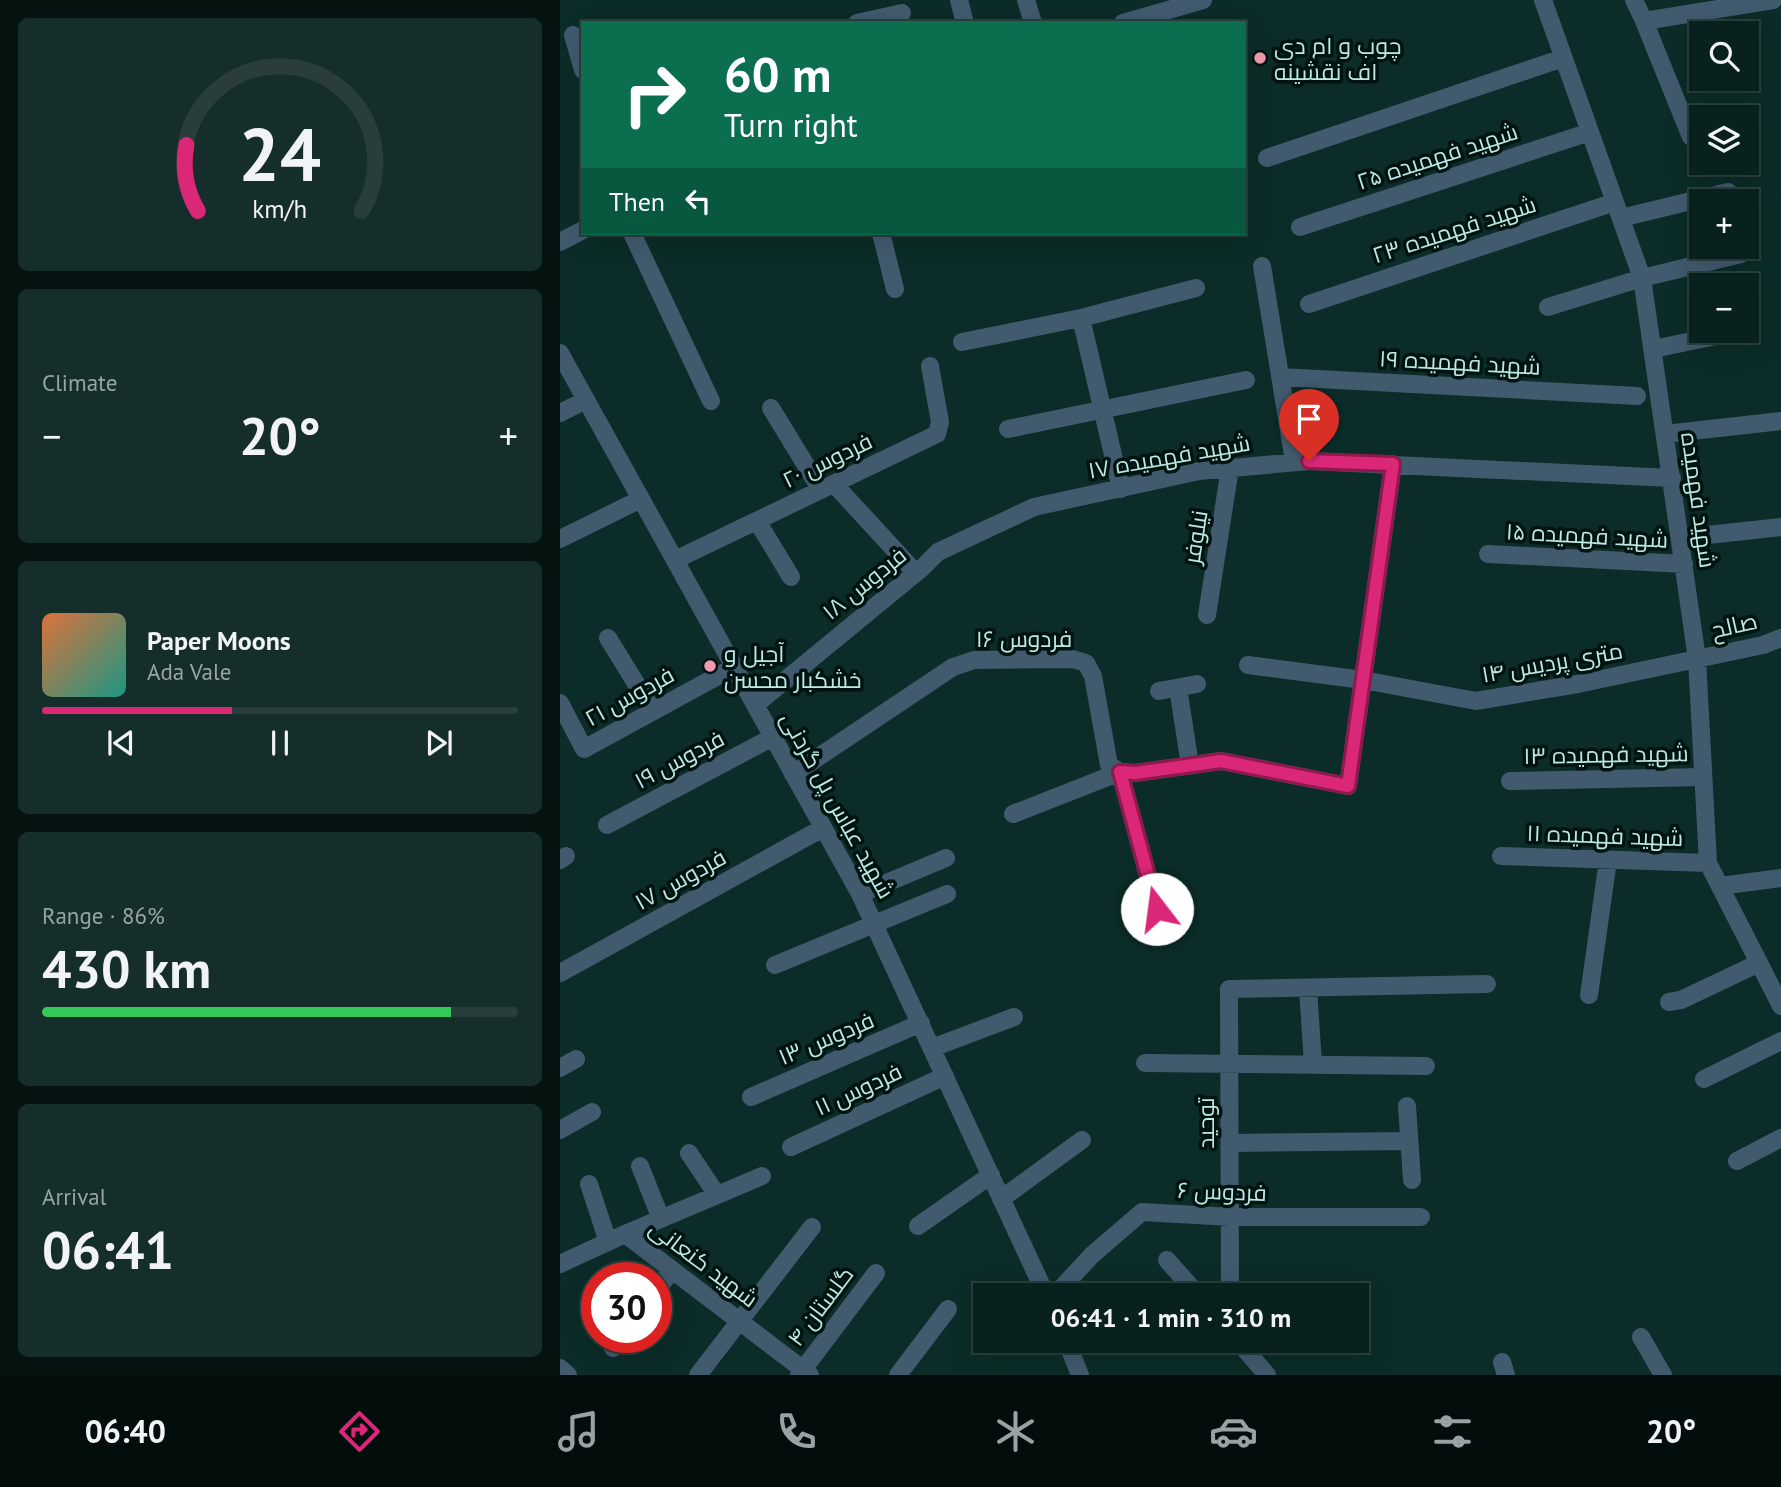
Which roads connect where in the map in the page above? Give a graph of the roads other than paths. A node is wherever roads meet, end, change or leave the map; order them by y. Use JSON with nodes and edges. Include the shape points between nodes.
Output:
{"nodes":[{"id":1,"x":959,"y":0,"type":"edge"},
{"id":2,"x":1026,"y":0,"type":"edge"},
{"id":3,"x":1203,"y":0,"type":"edge"},
{"id":4,"x":1543,"y":0,"type":"edge"},
{"id":5,"x":1634,"y":0,"type":"edge"},
{"id":6,"x":1773,"y":0,"type":"edge"},
{"id":7,"x":902,"y":12,"type":"edge"},
{"id":8,"x":865,"y":21,"type":"edge"},
{"id":9,"x":964,"y":21,"type":"edge"},
{"id":10,"x":1032,"y":21,"type":"edge"},
{"id":11,"x":1130,"y":21,"type":"edge"},
{"id":12,"x":1644,"y":21,"type":"junction"},
{"id":13,"x":573,"y":35,"type":"dead end"},
{"id":14,"x":1563,"y":58,"type":"junction"},
{"id":15,"x":581,"y":62,"type":"edge"},
{"id":16,"x":1689,"y":130,"type":"edge"},
{"id":17,"x":1590,"y":132,"type":"junction"},
{"id":18,"x":1267,"y":158,"type":"dead end"},
{"id":19,"x":1689,"y":198,"type":"edge"},
{"id":20,"x":1618,"y":210,"type":"junction"},
{"id":21,"x":1300,"y":228,"type":"dead end"},
{"id":22,"x":581,"y":231,"type":"edge"},
{"id":23,"x":633,"y":235,"type":"edge"},
{"id":24,"x":882,"y":235,"type":"edge"},
{"id":25,"x":560,"y":242,"type":"edge"},
{"id":26,"x":1720,"y":259,"type":"edge"},
{"id":27,"x":1262,"y":266,"type":"dead end"},
{"id":28,"x":1642,"y":278,"type":"junction"},
{"id":29,"x":1196,"y":288,"type":"dead end"},
{"id":30,"x":895,"y":289,"type":"dead end"},
{"id":31,"x":1309,"y":303,"type":"dead end"},
{"id":32,"x":1548,"y":307,"type":"dead end"},
{"id":33,"x":1080,"y":318,"type":"junction"},
{"id":34,"x":1689,"y":341,"type":"edge"},
{"id":35,"x":962,"y":342,"type":"dead end"},
{"id":36,"x":1653,"y":349,"type":"junction"},
{"id":37,"x":560,"y":353,"type":"edge"},
{"id":38,"x":930,"y":366,"type":"dead end"},
{"id":39,"x":1280,"y":377,"type":"junction"},
{"id":40,"x":1246,"y":380,"type":"dead end"},
{"id":41,"x":1637,"y":396,"type":"dead end"},
{"id":42,"x":586,"y":400,"type":"junction"},
{"id":43,"x":711,"y":401,"type":"dead end"},
{"id":44,"x":771,"y":408,"type":"dead end"},
{"id":45,"x":1103,"y":410,"type":"junction"},
{"id":46,"x":560,"y":413,"type":"edge"},
{"id":47,"x":1781,"y":421,"type":"edge"},
{"id":48,"x":1008,"y":429,"type":"dead end"},
{"id":49,"x":1665,"y":433,"type":"junction"},
{"id":50,"x":1294,"y":461,"type":"junction"},
{"id":51,"x":1393,"y":464,"type":"junction"},
{"id":52,"x":1230,"y":468,"type":"junction"},
{"id":53,"x":1672,"y":478,"type":"junction"},
{"id":54,"x":828,"y":487,"type":"junction"},
{"id":55,"x":1121,"y":489,"type":"junction"},
{"id":56,"x":641,"y":499,"type":"junction"},
{"id":57,"x":757,"y":521,"type":"junction"},
{"id":58,"x":1781,"y":527,"type":"edge"},
{"id":59,"x":1680,"y":538,"type":"junction"},
{"id":60,"x":560,"y":540,"type":"edge"},
{"id":61,"x":938,"y":552,"type":"joint"},
{"id":62,"x":1488,"y":554,"type":"dead end"},
{"id":63,"x":675,"y":560,"type":"junction"},
{"id":64,"x":1684,"y":564,"type":"junction"},
{"id":65,"x":916,"y":573,"type":"junction"},
{"id":66,"x":791,"y":577,"type":"dead end"},
{"id":67,"x":1207,"y":615,"type":"dead end"},
{"id":68,"x":608,"y":638,"type":"dead end"},
{"id":69,"x":1781,"y":638,"type":"edge"},
{"id":70,"x":1697,"y":659,"type":"junction"},
{"id":71,"x":1248,"y":666,"type":"dead end"},
{"id":72,"x":734,"y":667,"type":"junction"},
{"id":73,"x":1363,"y":680,"type":"junction"},
{"id":74,"x":1197,"y":684,"type":"dead end"},
{"id":75,"x":1178,"y":688,"type":"junction"},
{"id":76,"x":1159,"y":691,"type":"dead end"},
{"id":77,"x":560,"y":702,"type":"edge"},
{"id":78,"x":755,"y":705,"type":"junction"},
{"id":79,"x":653,"y":711,"type":"junction"},
{"id":80,"x":773,"y":737,"type":"junction"},
{"id":81,"x":1190,"y":765,"type":"junction"},
{"id":82,"x":1120,"y":772,"type":"junction"},
{"id":83,"x":793,"y":774,"type":"junction"},
{"id":84,"x":1703,"y":777,"type":"junction"},
{"id":85,"x":1510,"y":781,"type":"dead end"},
{"id":86,"x":1013,"y":814,"type":"dead end"},
{"id":87,"x":607,"y":825,"type":"dead end"},
{"id":88,"x":823,"y":828,"type":"junction"},
{"id":89,"x":1501,"y":856,"type":"dead end"},
{"id":90,"x":946,"y":858,"type":"dead end"},
{"id":91,"x":1608,"y":860,"type":"junction"},
{"id":92,"x":1708,"y":863,"type":"junction"},
{"id":93,"x":1781,"y":878,"type":"edge"},
{"id":94,"x":1720,"y":886,"type":"junction"},
{"id":95,"x":860,"y":894,"type":"junction"},
{"id":96,"x":947,"y":894,"type":"dead end"},
{"id":97,"x":1157,"y":909,"type":"dead end"},
{"id":98,"x":876,"y":925,"type":"junction"},
{"id":99,"x":1759,"y":963,"type":"junction"},
{"id":100,"x":775,"y":965,"type":"dead end"},
{"id":101,"x":560,"y":973,"type":"edge"},
{"id":102,"x":1487,"y":984,"type":"dead end"},
{"id":103,"x":1308,"y":988,"type":"junction"},
{"id":104,"x":1590,"y":995,"type":"dead end"},
{"id":105,"x":1779,"y":1000,"type":"edge"},
{"id":106,"x":1669,"y":1002,"type":"dead end"},
{"id":107,"x":1014,"y":1017,"type":"dead end"},
{"id":108,"x":921,"y":1024,"type":"junction"},
{"id":109,"x":1781,"y":1041,"type":"edge"},
{"id":110,"x":932,"y":1048,"type":"junction"},
{"id":111,"x":576,"y":1059,"type":"dead end"},
{"id":112,"x":1145,"y":1063,"type":"dead end"},
{"id":113,"x":1230,"y":1063,"type":"junction"},
{"id":114,"x":1313,"y":1065,"type":"junction"},
{"id":115,"x":1426,"y":1066,"type":"dead end"},
{"id":116,"x":560,"y":1068,"type":"edge"},
{"id":117,"x":945,"y":1076,"type":"junction"},
{"id":118,"x":1704,"y":1079,"type":"dead end"},
{"id":119,"x":751,"y":1097,"type":"dead end"},
{"id":120,"x":1407,"y":1106,"type":"dead end"},
{"id":121,"x":592,"y":1112,"type":"dead end"},
{"id":122,"x":560,"y":1130,"type":"edge"},
{"id":123,"x":1781,"y":1138,"type":"edge"},
{"id":124,"x":1082,"y":1140,"type":"dead end"},
{"id":125,"x":1408,"y":1140,"type":"junction"},
{"id":126,"x":1230,"y":1143,"type":"junction"},
{"id":127,"x":791,"y":1147,"type":"dead end"},
{"id":128,"x":690,"y":1153,"type":"dead end"},
{"id":129,"x":1737,"y":1161,"type":"dead end"},
{"id":130,"x":640,"y":1166,"type":"dead end"},
{"id":131,"x":990,"y":1175,"type":"junction"},
{"id":132,"x":762,"y":1176,"type":"dead end"},
{"id":133,"x":1412,"y":1180,"type":"dead end"},
{"id":134,"x":589,"y":1184,"type":"dead end"},
{"id":135,"x":717,"y":1195,"type":"junction"},
{"id":136,"x":1001,"y":1199,"type":"junction"},
{"id":137,"x":1231,"y":1217,"type":"junction"},
{"id":138,"x":1421,"y":1217,"type":"dead end"},
{"id":139,"x":661,"y":1219,"type":"junction"},
{"id":140,"x":918,"y":1226,"type":"dead end"},
{"id":141,"x":812,"y":1227,"type":"dead end"},
{"id":142,"x":616,"y":1238,"type":"junction"},
{"id":143,"x":1167,"y":1260,"type":"dead end"},
{"id":144,"x":658,"y":1262,"type":"edge"},
{"id":145,"x":560,"y":1264,"type":"edge"},
{"id":146,"x":672,"y":1270,"type":"edge"},
{"id":147,"x":876,"y":1273,"type":"dead end"},
{"id":148,"x":1040,"y":1283,"type":"edge"},
{"id":149,"x":1066,"y":1283,"type":"edge"},
{"id":150,"x":1187,"y":1283,"type":"edge"},
{"id":151,"x":1230,"y":1283,"type":"edge"},
{"id":152,"x":948,"y":1309,"type":"dead end"},
{"id":153,"x":740,"y":1322,"type":"junction"},
{"id":154,"x":1641,"y":1337,"type":"dead end"},
{"id":155,"x":1071,"y":1353,"type":"edge"},
{"id":156,"x":1248,"y":1353,"type":"edge"},
{"id":157,"x":560,"y":1368,"type":"edge"},
{"id":158,"x":804,"y":1373,"type":"edge"},
{"id":159,"x":568,"y":1375,"type":"edge"},
{"id":160,"x":698,"y":1375,"type":"edge"},
{"id":161,"x":898,"y":1375,"type":"edge"},
{"id":162,"x":1080,"y":1375,"type":"edge"},
{"id":163,"x":1267,"y":1375,"type":"edge"},
{"id":164,"x":1663,"y":1375,"type":"edge"}],
"edges":[{"from":1,"to":9,"type":"street"},
{"from":2,"to":10,"type":"street"},
{"from":3,"to":11,"type":"street"},
{"from":4,"to":14,"type":"street","name":"شهید فهمیده"},
{"from":5,"to":12,"type":"street"},
{"from":6,"to":12,"type":"street"},
{"from":7,"to":8,"type":"street"},
{"from":12,"to":16,"type":"street"},
{"from":13,"to":15,"type":"street"},
{"from":14,"to":17,"type":"street","name":"شهید فهمیده"},
{"from":14,"to":18,"type":"street"},
{"from":17,"to":20,"type":"street","name":"شهید فهمیده"},
{"from":17,"to":21,"type":"street","name":"شهید فهمیده ۲۵"},
{"from":19,"to":20,"type":"street","name":"شهید فهمیده ۲۳"},
{"from":20,"to":28,"type":"street","name":"شهید فهمیده"},
{"from":20,"to":31,"type":"street","name":"شهید فهمیده ۲۳"},
{"from":22,"to":25,"type":"street"},
{"from":23,"to":43,"type":"street"},
{"from":24,"to":30,"type":"street"},
{"from":26,"to":28,"type":"street"},
{"from":27,"to":39,"type":"street"},
{"from":28,"to":32,"type":"street"},
{"from":28,"to":36,"type":"street","name":"شهید فهمیده"},
{"from":29,"to":33,"type":"street"},
{"from":33,"to":35,"type":"street"},
{"from":33,"to":45,"type":"street"},
{"from":34,"to":36,"type":"street"},
{"from":36,"to":49,"type":"street","name":"شهید فهمیده"},
{"from":37,"to":42,"type":"street","name":"شهید عباس پل گردنی"},
{"from":38,"to":54,"type":"street","name":"فردوس ۲۰","via":[[940,422],[937,434]]},
{"from":39,"to":41,"type":"street","name":"شهید فهمیده ۱۹"},
{"from":39,"to":50,"type":"street"},
{"from":40,"to":45,"type":"street"},
{"from":42,"to":46,"type":"street"},
{"from":42,"to":56,"type":"street","name":"شهید عباس پل گردنی"},
{"from":44,"to":54,"type":"street"},
{"from":45,"to":48,"type":"street"},
{"from":45,"to":55,"type":"street"},
{"from":47,"to":49,"type":"street"},
{"from":49,"to":53,"type":"street","name":"شهید فهمیده"},
{"from":50,"to":51,"type":"street","name":"شهید فهمیده ۱۷"},
{"from":50,"to":52,"type":"street","name":"شهید فهمیده ۱۷"},
{"from":51,"to":53,"type":"street","name":"شهید فهمیده ۱۷"},
{"from":51,"to":73,"type":"street"},
{"from":52,"to":55,"type":"street","name":"شهید فهمیده ۱۷"},
{"from":52,"to":67,"type":"street","name":"نیلوفر"},
{"from":53,"to":59,"type":"street","name":"شهید فهمیده"},
{"from":54,"to":57,"type":"street","name":"فردوس ۲۰"},
{"from":54,"to":65,"type":"street"},
{"from":55,"to":61,"type":"street","name":"شهید فهمیده ۱۷","via":[[1034,507]]},
{"from":56,"to":60,"type":"street"},
{"from":56,"to":63,"type":"street","name":"شهید عباس پل گردنی"},
{"from":57,"to":63,"type":"street","name":"فردوس ۲۰"},
{"from":57,"to":66,"type":"street"},
{"from":58,"to":59,"type":"street"},
{"from":59,"to":64,"type":"street","name":"شهید فهمیده"},
{"from":61,"to":65,"type":"street","name":"فردوس ۱۸"},
{"from":62,"to":64,"type":"street","name":"شهید فهمیده ۱۵"},
{"from":63,"to":72,"type":"street","name":"شهید عباس پل گردنی"},
{"from":64,"to":70,"type":"street","name":"شهید فهمیده"},
{"from":65,"to":78,"type":"street","name":"فردوس ۱۸"},
{"from":68,"to":79,"type":"street"},
{"from":69,"to":70,"type":"street","name":"صالح"},
{"from":70,"to":73,"type":"street","name":"۱۴ متری پردیس","via":[[1476,701]]},
{"from":70,"to":84,"type":"street","name":"شهید فهمیده"},
{"from":71,"to":73,"type":"street","name":"۱۴ متری پردیس"},
{"from":72,"to":78,"type":"street","name":"شهید عباس پل گردنی"},
{"from":72,"to":79,"type":"street","name":"فردوس ۲۱"},
{"from":73,"to":81,"type":"street","via":[[1348,786],[1221,761]]},
{"from":74,"to":75,"type":"street"},
{"from":75,"to":76,"type":"street"},
{"from":75,"to":81,"type":"street"},
{"from":77,"to":79,"type":"street","name":"فردوس ۲۱","via":[[584,749]]},
{"from":78,"to":80,"type":"street","name":"شهید عباس پل گردنی"},
{"from":80,"to":83,"type":"street","name":"شهید عباس پل گردنی"},
{"from":80,"to":87,"type":"street","name":"فردوس ۱۹"},
{"from":81,"to":82,"type":"street"},
{"from":82,"to":83,"type":"street","name":"فردوس ۱۶","via":[[1109,765],[1093,676],[1086,663],[1073,659],[974,660],[953,667]]},
{"from":82,"to":86,"type":"street"},
{"from":82,"to":97,"type":"street","name":"فردوس ۱۶"},
{"from":83,"to":88,"type":"street","name":"شهید عباس پل گردنی"},
{"from":84,"to":85,"type":"street","name":"شهید فهمیده ۱۳"},
{"from":84,"to":92,"type":"street","name":"شهید فهمیده"},
{"from":88,"to":95,"type":"street","name":"شهید عباس پل گردنی"},
{"from":88,"to":101,"type":"street","name":"فردوس ۱۷"},
{"from":89,"to":91,"type":"street","name":"شهید فهمیده ۱۱"},
{"from":90,"to":95,"type":"street"},
{"from":91,"to":92,"type":"street","name":"شهید فهمیده ۱۱"},
{"from":91,"to":104,"type":"street"},
{"from":92,"to":94,"type":"street","name":"شهید فهمیده"},
{"from":93,"to":94,"type":"street"},
{"from":94,"to":99,"type":"street","name":"شهید فهمیده"},
{"from":95,"to":98,"type":"street","name":"شهید عباس پل گردنی"},
{"from":96,"to":98,"type":"street"},
{"from":98,"to":100,"type":"street"},
{"from":98,"to":108,"type":"street","name":"شهید عباس پل گردنی"},
{"from":99,"to":105,"type":"street","name":"شهید فهمیده"},
{"from":99,"to":106,"type":"street"},
{"from":102,"to":103,"type":"street"},
{"from":103,"to":113,"type":"street","name":"توحید","via":[[1229,989]]},
{"from":103,"to":114,"type":"street"},
{"from":107,"to":110,"type":"street"},
{"from":108,"to":110,"type":"street","name":"شهید عباس پل گردنی"},
{"from":108,"to":119,"type":"street","name":"فردوس ۱۳"},
{"from":109,"to":118,"type":"street"},
{"from":110,"to":117,"type":"street","name":"شهید عباس پل گردنی"},
{"from":111,"to":116,"type":"street"},
{"from":112,"to":113,"type":"street"},
{"from":113,"to":114,"type":"street"},
{"from":113,"to":126,"type":"street","name":"توحید"},
{"from":114,"to":115,"type":"street"},
{"from":117,"to":127,"type":"street","name":"فردوس ۱۱"},
{"from":117,"to":131,"type":"street","name":"شهید عباس پل گردنی"},
{"from":120,"to":125,"type":"street"},
{"from":121,"to":122,"type":"street"},
{"from":123,"to":129,"type":"street"},
{"from":124,"to":136,"type":"street"},
{"from":125,"to":126,"type":"street"},
{"from":125,"to":133,"type":"street"},
{"from":126,"to":137,"type":"street","name":"توحید"},
{"from":128,"to":135,"type":"street"},
{"from":130,"to":139,"type":"street"},
{"from":131,"to":136,"type":"street","name":"شهید عباس پل گردنی"},
{"from":131,"to":140,"type":"street"},
{"from":132,"to":135,"type":"street"},
{"from":134,"to":142,"type":"street"},
{"from":135,"to":139,"type":"street"},
{"from":136,"to":148,"type":"street","name":"شهید عباس پل گردنی"},
{"from":137,"to":138,"type":"street","name":"فردوس ۶"},
{"from":137,"to":149,"type":"street","name":"فردوس ۶","via":[[1142,1212]]},
{"from":137,"to":151,"type":"street","name":"توحید"},
{"from":139,"to":142,"type":"street"},
{"from":141,"to":153,"type":"street"},
{"from":142,"to":144,"type":"street","name":"شهید کنعانی"},
{"from":142,"to":145,"type":"street"},
{"from":143,"to":150,"type":"street"},
{"from":146,"to":153,"type":"street","name":"شهید کنعانی"},
{"from":147,"to":158,"type":"street","name":"گلستان ۴"},
{"from":152,"to":161,"type":"street"},
{"from":153,"to":158,"type":"street","name":"شهید کنعانی"},
{"from":153,"to":160,"type":"street"},
{"from":154,"to":164,"type":"street"},
{"from":155,"to":162,"type":"street"},
{"from":156,"to":163,"type":"street"},
{"from":157,"to":159,"type":"street"}]}
